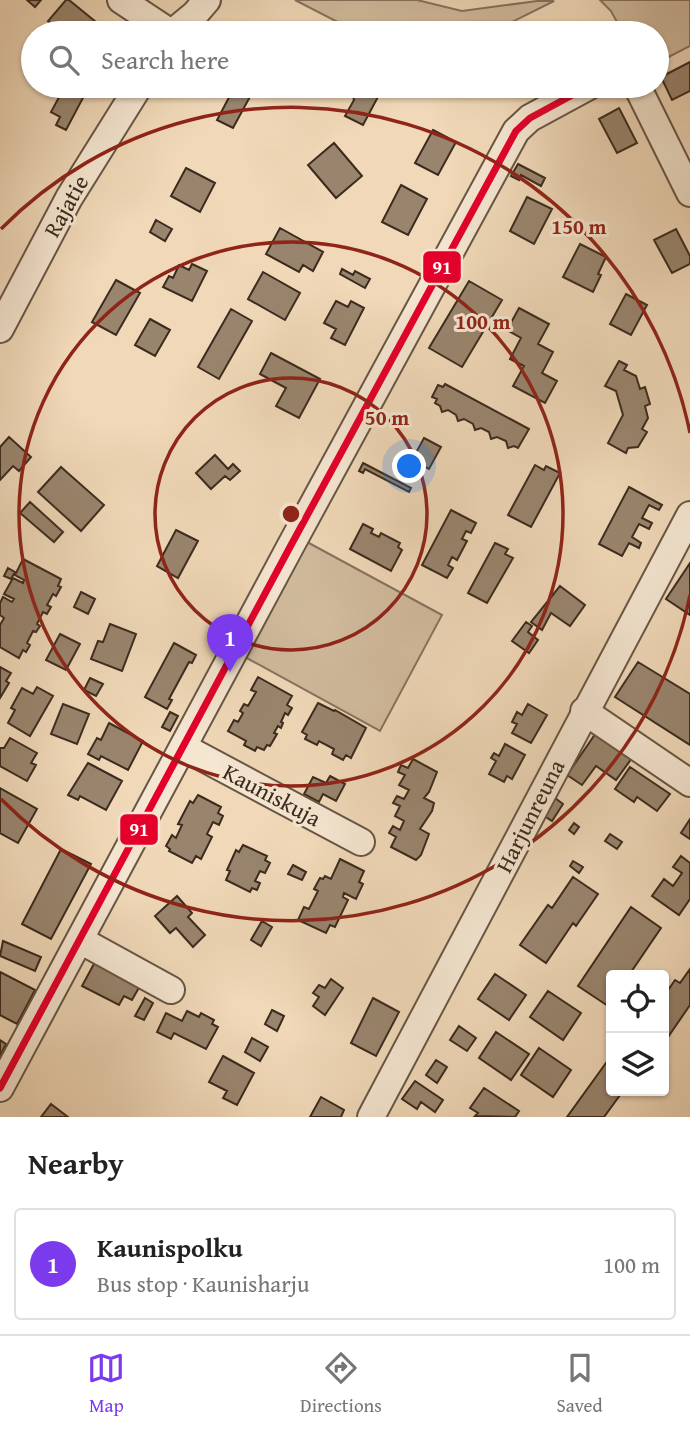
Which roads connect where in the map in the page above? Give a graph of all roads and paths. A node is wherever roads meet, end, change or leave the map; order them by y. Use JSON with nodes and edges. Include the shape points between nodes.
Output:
{"nodes":[{"id":1,"x":187,"y":0,"type":"edge"},
{"id":2,"x":207,"y":0,"type":"edge"},
{"id":3,"x":131,"y":4,"type":"edge"},
{"id":4,"x":155,"y":21,"type":"edge"},
{"id":5,"x":177,"y":21,"type":"edge"},
{"id":6,"x":187,"y":21,"type":"edge"},
{"id":7,"x":132,"y":98,"type":"edge"},
{"id":8,"x":567,"y":98,"type":"edge"},
{"id":9,"x":643,"y":98,"type":"edge"},
{"id":10,"x":690,"y":193,"type":"edge"},
{"id":11,"x":0,"y":330,"type":"edge"},
{"id":12,"x":690,"y":514,"type":"edge"},
{"id":13,"x":584,"y":711,"type":"junction"},
{"id":14,"x":183,"y":747,"type":"junction"},
{"id":15,"x":690,"y":783,"type":"edge"},
{"id":16,"x":361,"y":842,"type":"dead end"},
{"id":17,"x":80,"y":940,"type":"junction"},
{"id":18,"x":172,"y":990,"type":"dead end"},
{"id":19,"x":0,"y":1088,"type":"edge"},
{"id":20,"x":371,"y":1117,"type":"edge"}],
"edges":[{"from":1,"to":5,"type":"street"},
{"from":2,"to":6,"type":"street"},
{"from":3,"to":4,"type":"street"},
{"from":7,"to":11,"type":"street","name":"Rajatie","via":[[69,198]]},
{"from":8,"to":14,"type":"street","via":[[516,131]]},
{"from":9,"to":10,"type":"street"},
{"from":12,"to":13,"type":"street","name":"Harjunreuna"},
{"from":13,"to":15,"type":"street"},
{"from":13,"to":20,"type":"street","name":"Harjunreuna"},
{"from":14,"to":16,"type":"street","name":"Kauniskuja"},
{"from":14,"to":17,"type":"street"},
{"from":17,"to":18,"type":"street"},
{"from":17,"to":19,"type":"street"}]}
